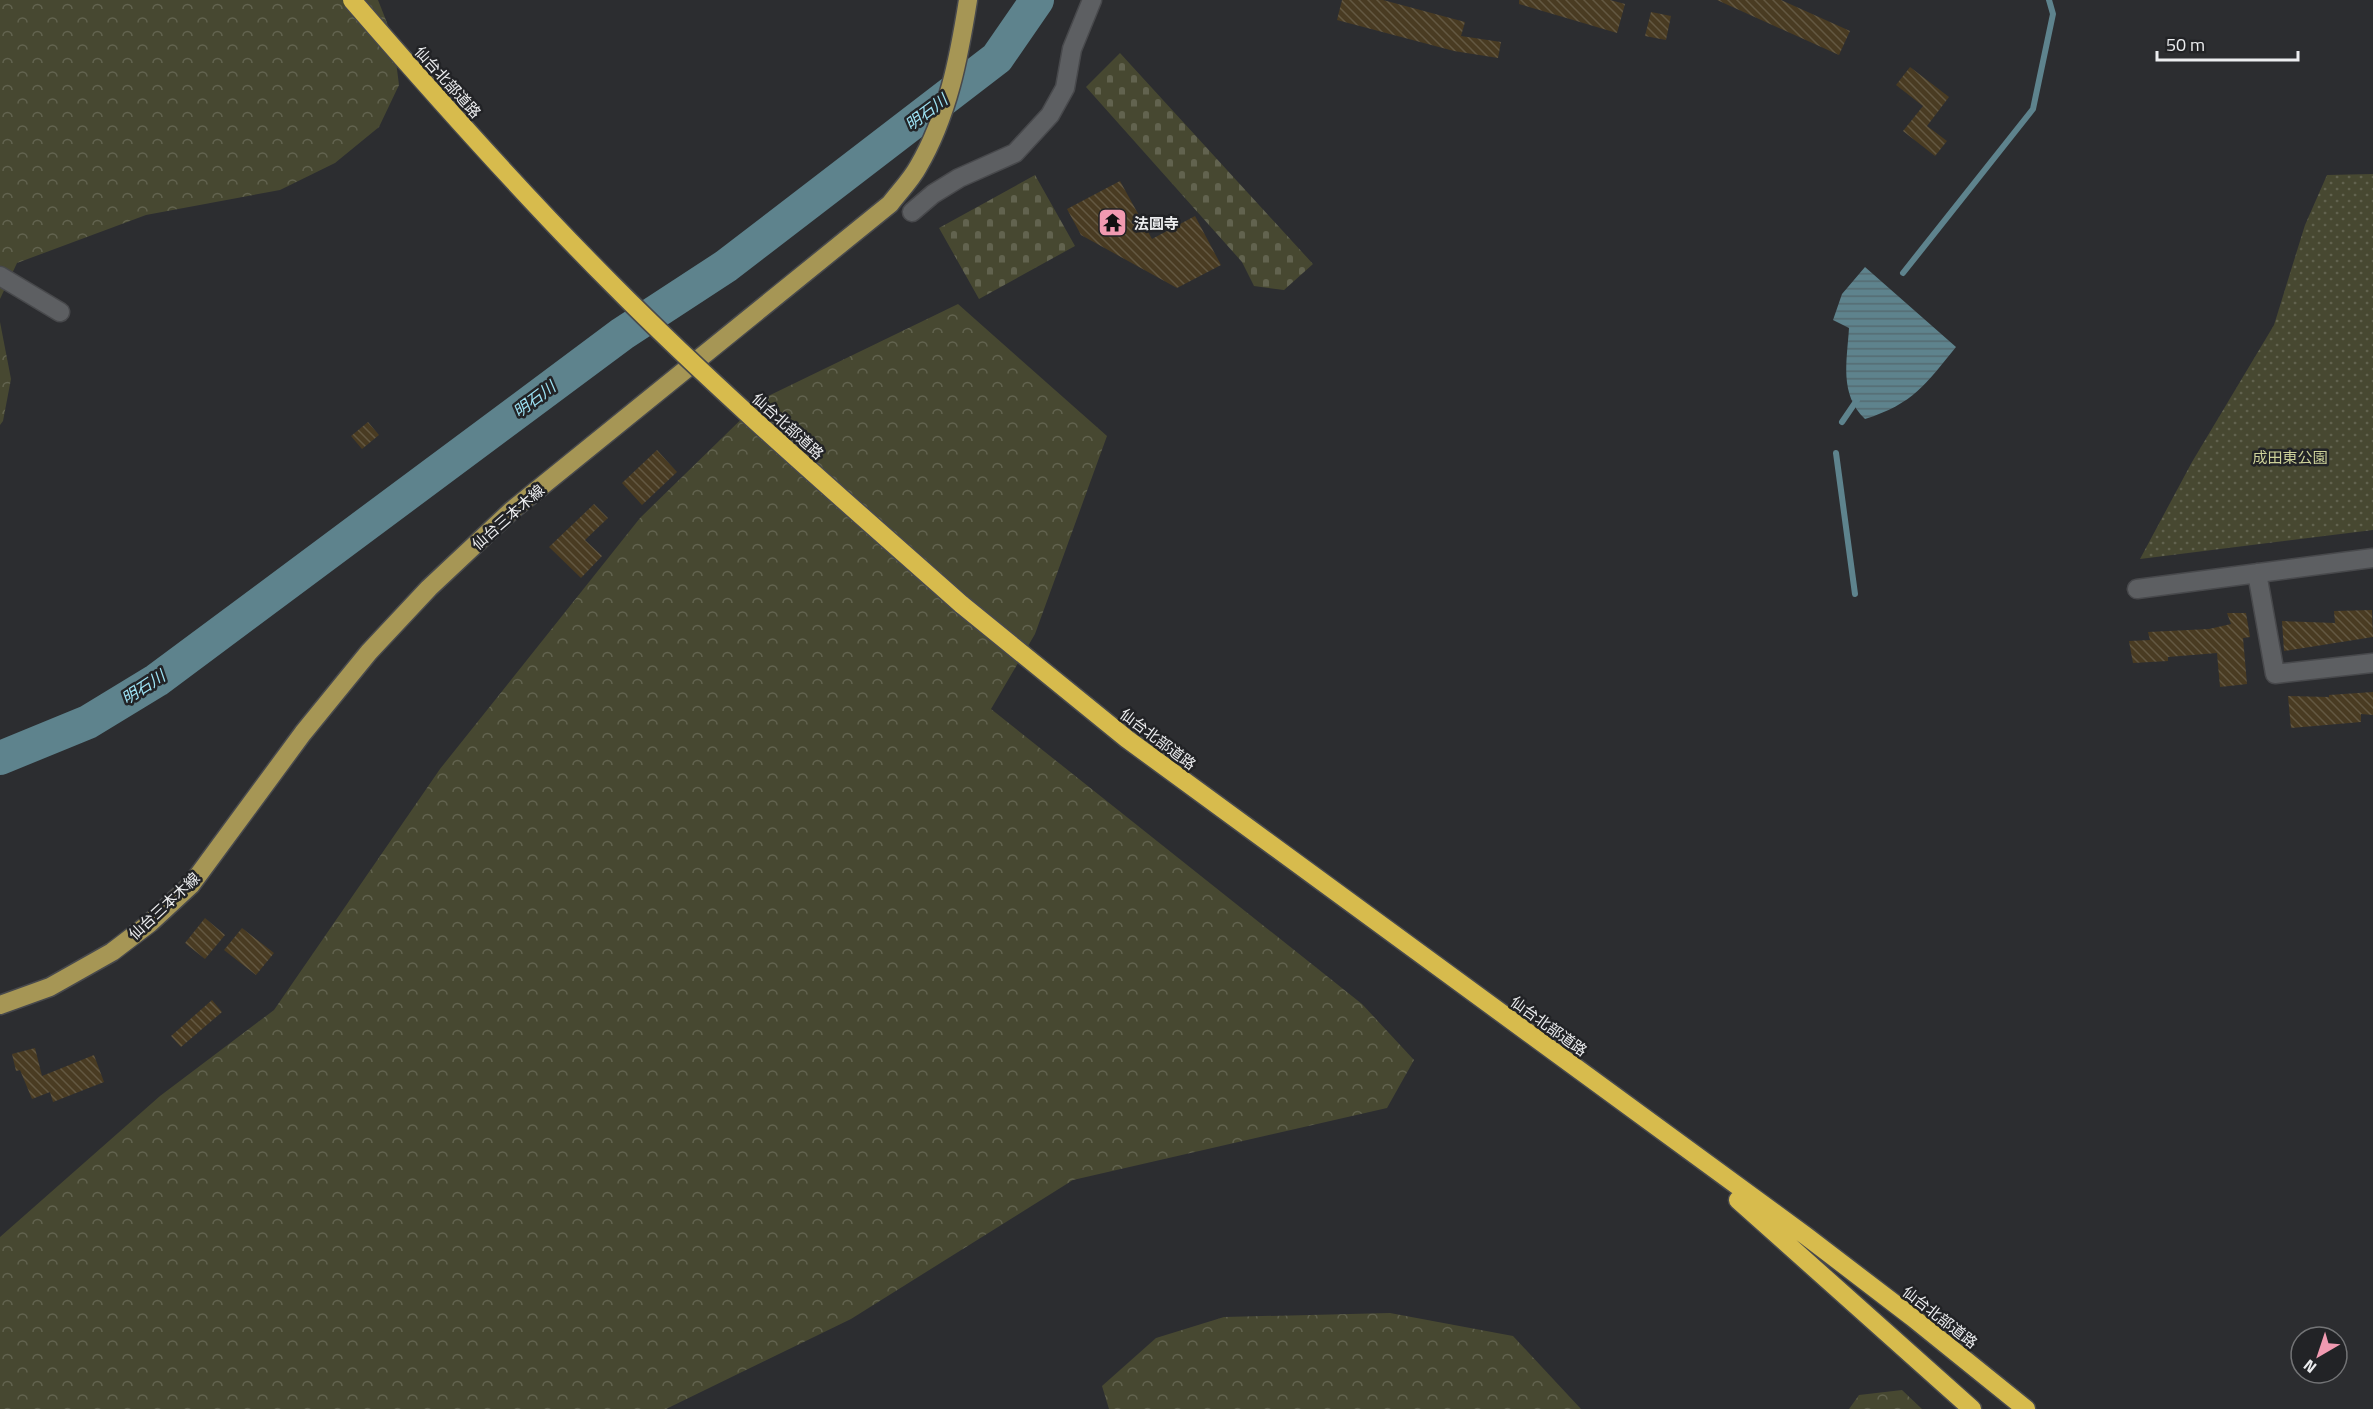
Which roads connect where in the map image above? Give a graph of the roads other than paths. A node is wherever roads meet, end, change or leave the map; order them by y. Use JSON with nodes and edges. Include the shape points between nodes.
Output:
{"nodes":[{"id":1,"x":352,"y":0,"type":"edge"},
{"id":2,"x":968,"y":0,"type":"edge"},
{"id":3,"x":1092,"y":0,"type":"edge"},
{"id":4,"x":912,"y":212,"type":"dead end"},
{"id":5,"x":0,"y":276,"type":"edge"},
{"id":6,"x":60,"y":312,"type":"dead end"},
{"id":7,"x":2373,"y":558,"type":"edge"},
{"id":8,"x":2257,"y":573,"type":"junction"},
{"id":9,"x":2137,"y":589,"type":"dead end"},
{"id":10,"x":2373,"y":663,"type":"edge"},
{"id":11,"x":0,"y":1005,"type":"edge"},
{"id":12,"x":1622,"y":1102,"type":"junction"},
{"id":13,"x":1972,"y":1409,"type":"edge"},
{"id":14,"x":2026,"y":1409,"type":"edge"}],
"edges":[{"from":1,"to":12,"type":"highway","name":"仙台北部道路","bridge":true,"via":[[430,90],[612,285],[748,415],[962,604],[1127,739]]},
{"from":2,"to":11,"type":"main road","name":"仙台三本木線","via":[[956,73],[918,168],[890,204],[511,511],[429,588],[369,652],[303,733],[191,885],[150,923],[112,952],[50,987]]},
{"from":3,"to":4,"type":"street","via":[[1072,49],[1065,88],[1050,115],[1016,153],[959,178]]},
{"from":5,"to":6,"type":"street"},
{"from":7,"to":8,"type":"street"},
{"from":8,"to":9,"type":"street"},
{"from":8,"to":10,"type":"street","via":[[2275,674]]},
{"from":12,"to":13,"type":"highway","via":[[1781,1237]]},
{"from":12,"to":14,"type":"highway","name":"仙台北部道路","via":[[1912,1317]]}]}
